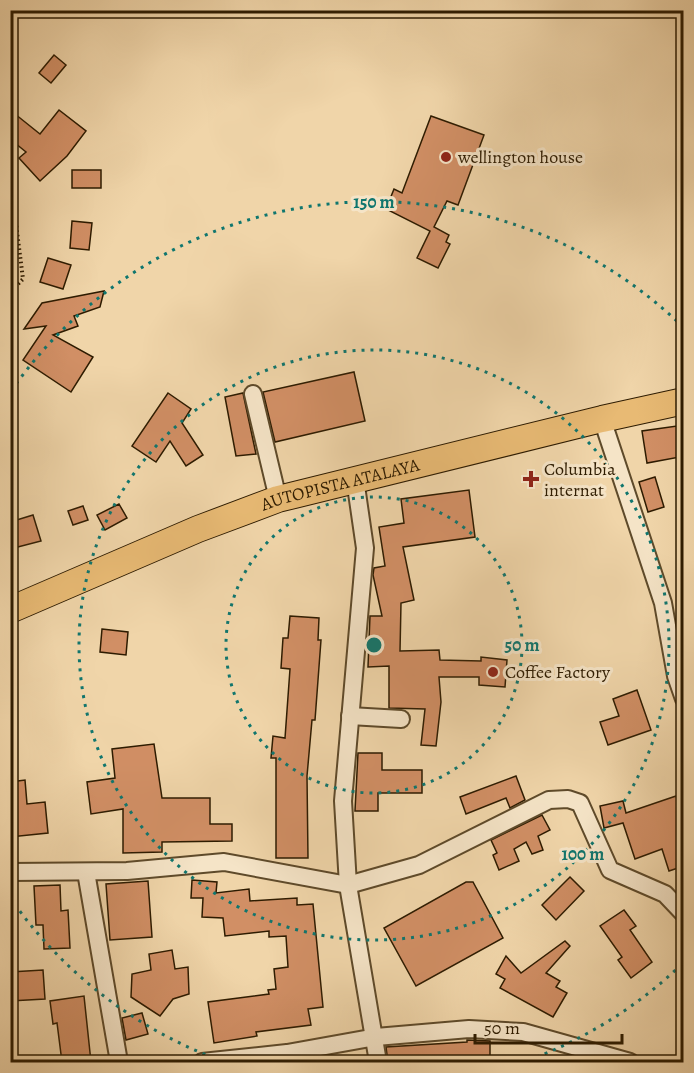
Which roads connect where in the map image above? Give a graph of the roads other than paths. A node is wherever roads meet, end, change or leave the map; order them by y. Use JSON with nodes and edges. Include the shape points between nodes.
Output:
{"nodes":[{"id":1,"x":253,"y":394,"type":"dead end"},
{"id":2,"x":684,"y":401,"type":"edge"},
{"id":3,"x":602,"y":419,"type":"junction"},
{"id":4,"x":355,"y":479,"type":"junction"},
{"id":5,"x":278,"y":499,"type":"junction"},
{"id":6,"x":10,"y":610,"type":"edge"},
{"id":7,"x":684,"y":699,"type":"edge"},
{"id":8,"x":350,"y":716,"type":"junction"},
{"id":9,"x":401,"y":719,"type":"dead end"},
{"id":10,"x":10,"y":872,"type":"edge"},
{"id":11,"x":86,"y":872,"type":"junction"},
{"id":12,"x":348,"y":885,"type":"junction"},
{"id":13,"x":684,"y":914,"type":"edge"},
{"id":14,"x":376,"y":1037,"type":"junction"},
{"id":15,"x":119,"y":1062,"type":"edge"},
{"id":16,"x":202,"y":1062,"type":"edge"},
{"id":17,"x":378,"y":1062,"type":"edge"},
{"id":18,"x":630,"y":1062,"type":"edge"}],
"edges":[{"from":1,"to":5,"type":"street"},
{"from":2,"to":3,"type":"main road","name":"AUTOPISTA ATALAYA"},
{"from":3,"to":4,"type":"main road","name":"AUTOPISTA ATALAYA"},
{"from":3,"to":7,"type":"street","via":[[663,603]]},
{"from":4,"to":5,"type":"main road","name":"AUTOPISTA ATALAYA"},
{"from":4,"to":8,"type":"street","via":[[365,548]]},
{"from":5,"to":6,"type":"main road","name":"AUTOPISTA ATALAYA"},
{"from":8,"to":9,"type":"street"},
{"from":8,"to":12,"type":"street","via":[[343,801]]},
{"from":10,"to":11,"type":"street"},
{"from":11,"to":12,"type":"street","via":[[224,862]]},
{"from":11,"to":15,"type":"street"},
{"from":12,"to":13,"type":"street","via":[[419,865],[549,800],[568,799],[580,803],[610,870],[665,894]]},
{"from":12,"to":14,"type":"street"},
{"from":14,"to":16,"type":"street","via":[[287,1053]]},
{"from":14,"to":17,"type":"street"},
{"from":14,"to":18,"type":"street","via":[[469,1029],[523,1032]]}]}
